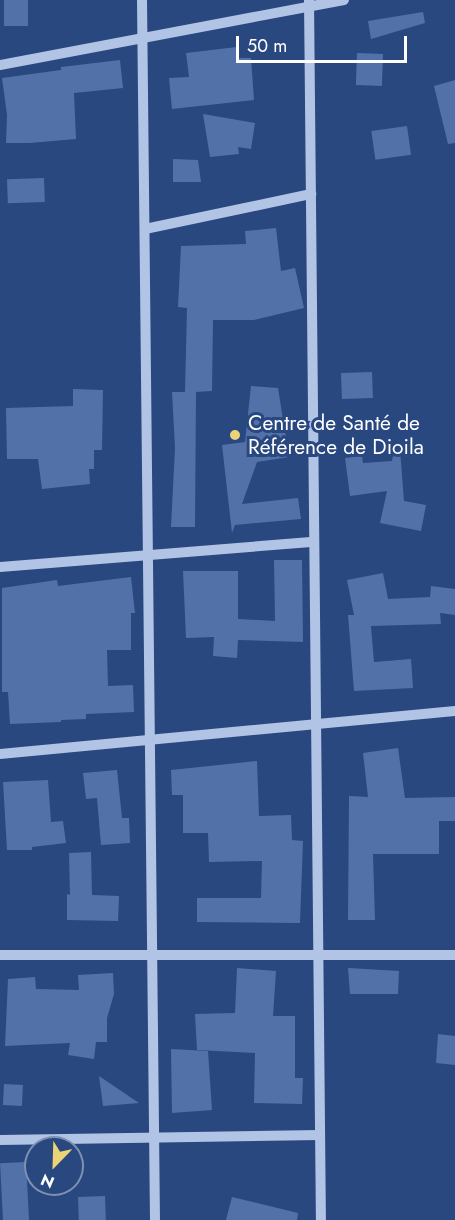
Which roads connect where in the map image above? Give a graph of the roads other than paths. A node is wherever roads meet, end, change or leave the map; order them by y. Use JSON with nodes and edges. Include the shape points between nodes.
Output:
{"nodes":[{"id":1,"x":142,"y":0,"type":"edge"},
{"id":2,"x":344,"y":0,"type":"edge"},
{"id":3,"x":310,"y":3,"type":"edge"},
{"id":4,"x":143,"y":38,"type":"junction"},
{"id":5,"x":0,"y":65,"type":"edge"},
{"id":6,"x":311,"y":194,"type":"junction"},
{"id":7,"x":145,"y":229,"type":"junction"},
{"id":8,"x":314,"y":542,"type":"junction"},
{"id":9,"x":148,"y":557,"type":"junction"},
{"id":10,"x":0,"y":567,"type":"edge"},
{"id":11,"x":455,"y":711,"type":"edge"},
{"id":12,"x":316,"y":724,"type":"junction"},
{"id":13,"x":150,"y":741,"type":"junction"},
{"id":14,"x":0,"y":754,"type":"edge"},
{"id":15,"x":318,"y":954,"type":"junction"},
{"id":16,"x":0,"y":955,"type":"edge"},
{"id":17,"x":455,"y":955,"type":"edge"},
{"id":18,"x":152,"y":956,"type":"junction"},
{"id":19,"x":320,"y":1135,"type":"junction"},
{"id":20,"x":154,"y":1138,"type":"junction"},
{"id":21,"x":0,"y":1140,"type":"edge"},
{"id":22,"x":155,"y":1220,"type":"edge"},
{"id":23,"x":321,"y":1220,"type":"edge"}],
"edges":[{"from":1,"to":4,"type":"street"},
{"from":2,"to":3,"type":"street"},
{"from":3,"to":4,"type":"street"},
{"from":3,"to":6,"type":"street"},
{"from":4,"to":5,"type":"street"},
{"from":4,"to":7,"type":"street"},
{"from":6,"to":7,"type":"street"},
{"from":6,"to":8,"type":"street"},
{"from":7,"to":9,"type":"street"},
{"from":8,"to":9,"type":"street"},
{"from":8,"to":12,"type":"street"},
{"from":9,"to":10,"type":"street"},
{"from":9,"to":13,"type":"street"},
{"from":11,"to":12,"type":"street"},
{"from":12,"to":13,"type":"street"},
{"from":12,"to":15,"type":"street"},
{"from":13,"to":14,"type":"street"},
{"from":13,"to":18,"type":"street"},
{"from":15,"to":17,"type":"street"},
{"from":15,"to":18,"type":"street"},
{"from":15,"to":19,"type":"street"},
{"from":16,"to":18,"type":"street"},
{"from":18,"to":20,"type":"street"},
{"from":19,"to":20,"type":"street"},
{"from":19,"to":23,"type":"street"},
{"from":20,"to":21,"type":"street"},
{"from":20,"to":22,"type":"street"}]}
